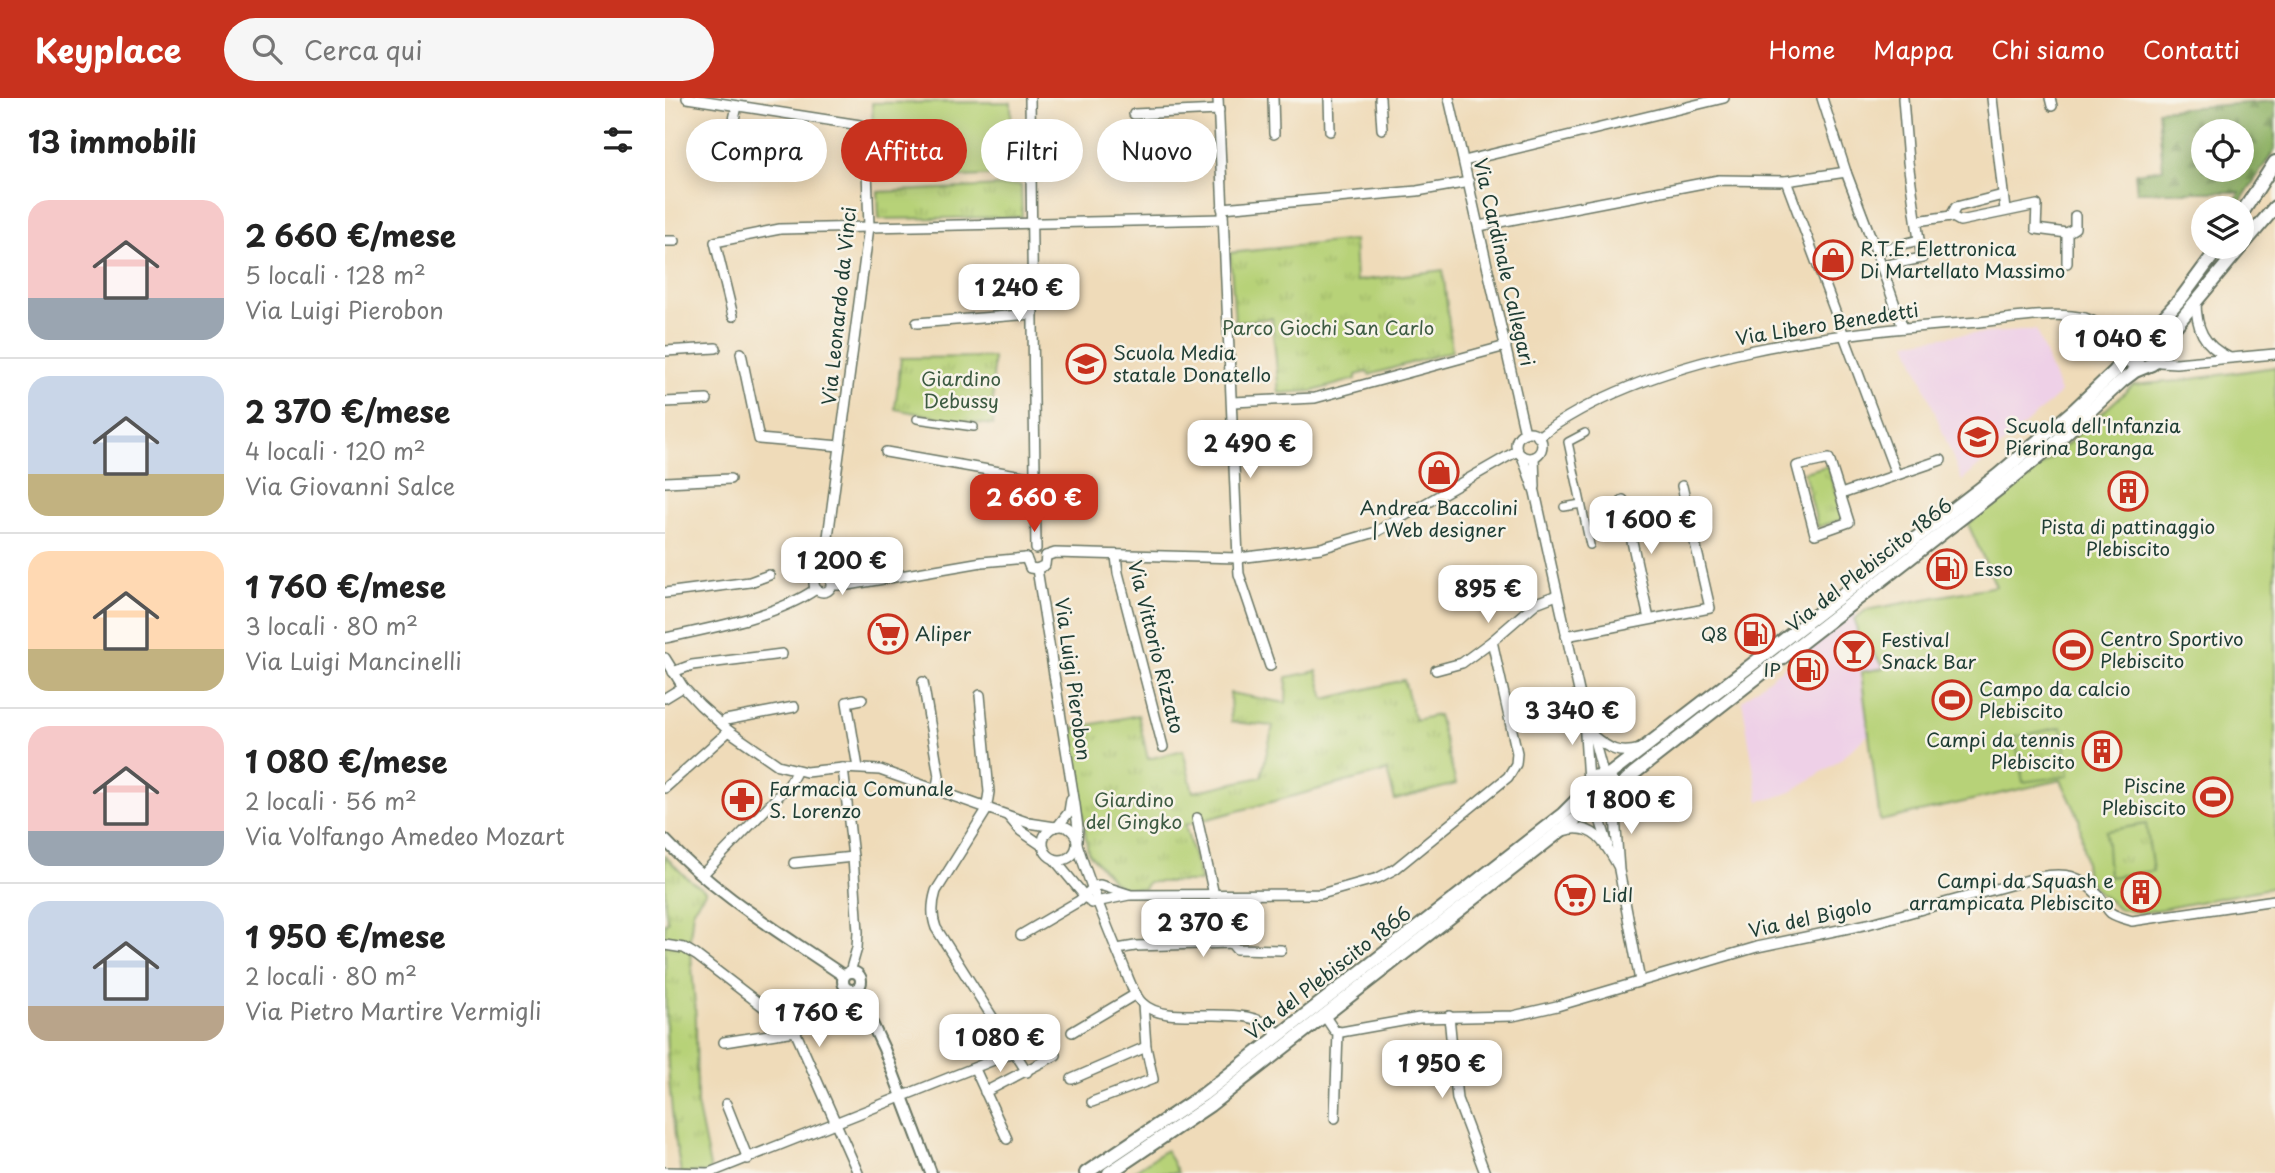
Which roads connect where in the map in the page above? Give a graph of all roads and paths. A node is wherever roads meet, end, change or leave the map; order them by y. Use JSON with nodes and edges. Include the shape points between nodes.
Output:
{"nodes":[{"id":1,"x":687,"y":98,"type":"edge"},
{"id":2,"x":1030,"y":98,"type":"edge"},
{"id":3,"x":1218,"y":98,"type":"edge"},
{"id":4,"x":1273,"y":98,"type":"edge"},
{"id":5,"x":1329,"y":98,"type":"edge"},
{"id":6,"x":1380,"y":98,"type":"edge"},
{"id":7,"x":1449,"y":98,"type":"edge"},
{"id":8,"x":1724,"y":98,"type":"edge"},
{"id":9,"x":1822,"y":98,"type":"edge"},
{"id":10,"x":1903,"y":98,"type":"edge"},
{"id":11,"x":1992,"y":98,"type":"edge"},
{"id":12,"x":737,"y":106,"type":"junction"},
{"id":13,"x":1219,"y":110,"type":"junction"},
{"id":14,"x":1133,"y":114,"type":"dead end"},
{"id":15,"x":734,"y":119,"type":"edge"},
{"id":16,"x":841,"y":122,"type":"edge"},
{"id":17,"x":1382,"y":129,"type":"dead end"},
{"id":18,"x":1330,"y":131,"type":"dead end"},
{"id":19,"x":1274,"y":134,"type":"dead end"},
{"id":20,"x":1464,"y":161,"type":"junction"},
{"id":21,"x":2275,"y":162,"type":"edge"},
{"id":22,"x":1846,"y":172,"type":"junction"},
{"id":23,"x":1786,"y":181,"type":"junction"},
{"id":24,"x":867,"y":182,"type":"edge"},
{"id":25,"x":1469,"y":182,"type":"junction"},
{"id":26,"x":2003,"y":195,"type":"junction"},
{"id":27,"x":2253,"y":196,"type":"edge"},
{"id":28,"x":2275,"y":206,"type":"edge"},
{"id":29,"x":1222,"y":208,"type":"junction"},
{"id":30,"x":2005,"y":210,"type":"junction"},
{"id":31,"x":1951,"y":215,"type":"junction"},
{"id":32,"x":2075,"y":216,"type":"dead end"},
{"id":33,"x":1223,"y":219,"type":"junction"},
{"id":34,"x":1917,"y":222,"type":"junction"},
{"id":35,"x":1032,"y":224,"type":"junction"},
{"id":36,"x":1479,"y":226,"type":"junction"},
{"id":37,"x":869,"y":227,"type":"junction"},
{"id":38,"x":2254,"y":231,"type":"edge"},
{"id":39,"x":2067,"y":233,"type":"junction"},
{"id":40,"x":1919,"y":240,"type":"junction"},
{"id":41,"x":1876,"y":251,"type":"junction"},
{"id":42,"x":2211,"y":259,"type":"edge"},
{"id":43,"x":2230,"y":259,"type":"edge"},
{"id":44,"x":2067,"y":263,"type":"dead end"},
{"id":45,"x":1882,"y":266,"type":"junction"},
{"id":46,"x":2196,"y":301,"type":"junction"},
{"id":47,"x":1033,"y":314,"type":"junction"},
{"id":48,"x":733,"y":316,"type":"dead end"},
{"id":49,"x":917,"y":323,"type":"dead end"},
{"id":50,"x":1903,"y":328,"type":"junction"},
{"id":51,"x":1846,"y":336,"type":"junction"},
{"id":52,"x":2145,"y":338,"type":"junction"},
{"id":53,"x":1506,"y":346,"type":"junction"},
{"id":54,"x":716,"y":348,"type":"dead end"},
{"id":55,"x":2129,"y":349,"type":"junction"},
{"id":56,"x":665,"y":351,"type":"edge"},
{"id":57,"x":741,"y":353,"type":"dead end"},
{"id":58,"x":2275,"y":354,"type":"edge"},
{"id":59,"x":2157,"y":355,"type":"junction"},
{"id":60,"x":2229,"y":358,"type":"junction"},
{"id":61,"x":2143,"y":367,"type":"junction"},
{"id":62,"x":707,"y":400,"type":"dead end"},
{"id":63,"x":665,"y":402,"type":"edge"},
{"id":64,"x":1233,"y":402,"type":"junction"},
{"id":65,"x":917,"y":419,"type":"dead end"},
{"id":66,"x":974,"y":426,"type":"dead end"},
{"id":67,"x":1525,"y":433,"type":"junction"},
{"id":68,"x":1585,"y":433,"type":"dead end"},
{"id":69,"x":1538,"y":437,"type":"junction"},
{"id":70,"x":840,"y":446,"type":"junction"},
{"id":71,"x":886,"y":452,"type":"dead end"},
{"id":72,"x":1520,"y":454,"type":"junction"},
{"id":73,"x":1534,"y":457,"type":"junction"},
{"id":74,"x":1941,"y":460,"type":"dead end"},
{"id":75,"x":1896,"y":474,"type":"junction"},
{"id":76,"x":1034,"y":478,"type":"junction"},
{"id":77,"x":730,"y":479,"type":"dead end"},
{"id":78,"x":665,"y":482,"type":"edge"},
{"id":79,"x":1682,"y":486,"type":"dead end"},
{"id":80,"x":1535,"y":492,"type":"junction"},
{"id":81,"x":1841,"y":494,"type":"junction"},
{"id":82,"x":1623,"y":500,"type":"dead end"},
{"id":83,"x":1581,"y":504,"type":"junction"},
{"id":84,"x":1564,"y":508,"type":"dead end"},
{"id":85,"x":1590,"y":545,"type":"dead end"},
{"id":86,"x":1036,"y":549,"type":"junction"},
{"id":87,"x":1046,"y":556,"type":"junction"},
{"id":88,"x":1116,"y":556,"type":"junction"},
{"id":89,"x":1026,"y":558,"type":"junction"},
{"id":90,"x":1238,"y":558,"type":"junction"},
{"id":91,"x":1037,"y":569,"type":"junction"},
{"id":92,"x":769,"y":575,"type":"dead end"},
{"id":93,"x":823,"y":575,"type":"junction"},
{"id":94,"x":831,"y":585,"type":"junction"},
{"id":95,"x":816,"y":589,"type":"junction"},
{"id":96,"x":665,"y":593,"type":"edge"},
{"id":97,"x":1557,"y":595,"type":"junction"},
{"id":98,"x":1649,"y":619,"type":"junction"},
{"id":99,"x":1566,"y":636,"type":"junction"},
{"id":100,"x":665,"y":638,"type":"edge"},
{"id":101,"x":1492,"y":641,"type":"junction"},
{"id":102,"x":782,"y":654,"type":"dead end"},
{"id":103,"x":665,"y":658,"type":"edge"},
{"id":104,"x":1270,"y":666,"type":"dead end"},
{"id":105,"x":1436,"y":670,"type":"dead end"},
{"id":106,"x":673,"y":672,"type":"junction"},
{"id":107,"x":923,"y":682,"type":"dead end"},
{"id":108,"x":684,"y":687,"type":"junction"},
{"id":109,"x":980,"y":695,"type":"dead end"},
{"id":110,"x":665,"y":698,"type":"edge"},
{"id":111,"x":862,"y":699,"type":"dead end"},
{"id":112,"x":794,"y":707,"type":"dead end"},
{"id":113,"x":1584,"y":714,"type":"junction"},
{"id":114,"x":726,"y":728,"type":"junction"},
{"id":115,"x":1594,"y":736,"type":"junction"},
{"id":116,"x":1163,"y":747,"type":"dead end"},
{"id":117,"x":1648,"y":747,"type":"junction"},
{"id":118,"x":843,"y":768,"type":"junction"},
{"id":119,"x":859,"y":768,"type":"junction"},
{"id":120,"x":796,"y":772,"type":"junction"},
{"id":121,"x":1605,"y":777,"type":"junction"},
{"id":122,"x":1585,"y":785,"type":"junction"},
{"id":123,"x":665,"y":788,"type":"edge"},
{"id":124,"x":936,"y":791,"type":"junction"},
{"id":125,"x":1072,"y":794,"type":"junction"},
{"id":126,"x":1615,"y":796,"type":"junction"},
{"id":127,"x":987,"y":807,"type":"junction"},
{"id":128,"x":1595,"y":809,"type":"junction"},
{"id":129,"x":1006,"y":814,"type":"junction"},
{"id":130,"x":1197,"y":818,"type":"dead end"},
{"id":131,"x":1056,"y":826,"type":"junction"},
{"id":132,"x":1558,"y":833,"type":"junction"},
{"id":133,"x":665,"y":841,"type":"edge"},
{"id":134,"x":1077,"y":842,"type":"junction"},
{"id":135,"x":1043,"y":846,"type":"junction"},
{"id":136,"x":1609,"y":850,"type":"junction"},
{"id":137,"x":853,"y":857,"type":"junction"},
{"id":138,"x":1054,"y":859,"type":"junction"},
{"id":139,"x":795,"y":863,"type":"dead end"},
{"id":140,"x":1619,"y":870,"type":"junction"},
{"id":141,"x":702,"y":874,"type":"junction"},
{"id":142,"x":1131,"y":895,"type":"junction"},
{"id":143,"x":1214,"y":895,"type":"junction"},
{"id":144,"x":1091,"y":898,"type":"junction"},
{"id":145,"x":2275,"y":900,"type":"edge"},
{"id":146,"x":1021,"y":935,"type":"dead end"},
{"id":147,"x":668,"y":945,"type":"edge"},
{"id":148,"x":1117,"y":949,"type":"junction"},
{"id":149,"x":1281,"y":950,"type":"dead end"},
{"id":150,"x":847,"y":974,"type":"junction"},
{"id":151,"x":1640,"y":981,"type":"junction"},
{"id":152,"x":852,"y":989,"type":"junction"},
{"id":153,"x":1136,"y":993,"type":"junction"},
{"id":154,"x":1143,"y":1004,"type":"junction"},
{"id":155,"x":1324,"y":1016,"type":"junction"},
{"id":156,"x":1449,"y":1016,"type":"junction"},
{"id":157,"x":795,"y":1031,"type":"junction"},
{"id":158,"x":1072,"y":1032,"type":"dead end"},
{"id":159,"x":1338,"y":1032,"type":"junction"},
{"id":160,"x":1279,"y":1035,"type":"junction"},
{"id":161,"x":723,"y":1042,"type":"dead end"},
{"id":162,"x":1146,"y":1047,"type":"junction"},
{"id":163,"x":1014,"y":1052,"type":"junction"},
{"id":164,"x":1056,"y":1055,"type":"dead end"},
{"id":165,"x":975,"y":1069,"type":"junction"},
{"id":166,"x":1027,"y":1072,"type":"junction"},
{"id":167,"x":1072,"y":1079,"type":"dead end"},
{"id":168,"x":985,"y":1092,"type":"junction"},
{"id":169,"x":902,"y":1097,"type":"junction"},
{"id":170,"x":1092,"y":1102,"type":"dead end"},
{"id":171,"x":726,"y":1104,"type":"dead end"},
{"id":172,"x":1335,"y":1118,"type":"dead end"},
{"id":173,"x":835,"y":1123,"type":"junction"},
{"id":174,"x":1007,"y":1139,"type":"dead end"},
{"id":175,"x":748,"y":1159,"type":"junction"},
{"id":176,"x":665,"y":1171,"type":"edge"},
{"id":177,"x":690,"y":1171,"type":"edge"},
{"id":178,"x":708,"y":1173,"type":"edge"},
{"id":179,"x":858,"y":1173,"type":"edge"},
{"id":180,"x":931,"y":1173,"type":"edge"},
{"id":181,"x":1086,"y":1173,"type":"edge"},
{"id":182,"x":1109,"y":1173,"type":"edge"},
{"id":183,"x":1485,"y":1173,"type":"edge"}],
"edges":[{"from":1,"to":12,"type":"street"},
{"from":2,"to":35,"type":"street"},
{"from":3,"to":13,"type":"street"},
{"from":4,"to":19,"type":"street"},
{"from":5,"to":18,"type":"street"},
{"from":6,"to":17,"type":"street"},
{"from":7,"to":20,"type":"street","name":"Via Cardinale Callegari"},
{"from":8,"to":20,"type":"street"},
{"from":9,"to":22,"type":"street"},
{"from":10,"to":34,"type":"street"},
{"from":11,"to":26,"type":"street"},
{"from":12,"to":15,"type":"street"},
{"from":12,"to":16,"type":"street"},
{"from":13,"to":14,"type":"street"},
{"from":13,"to":29,"type":"street"},
{"from":20,"to":25,"type":"street","name":"Via Cardinale Callegari"},
{"from":21,"to":27,"type":"main road"},
{"from":22,"to":23,"type":"street"},
{"from":22,"to":41,"type":"street"},
{"from":23,"to":36,"type":"street","via":[[1719,180]]},
{"from":23,"to":51,"type":"street"},
{"from":24,"to":37,"type":"street","name":"Via Leonardo da Vinci"},
{"from":25,"to":29,"type":"street","via":[[1417,191]]},
{"from":25,"to":36,"type":"street","name":"Via Cardinale Callegari"},
{"from":26,"to":30,"type":"street"},
{"from":26,"to":31,"type":"street","via":[[1956,207]]},
{"from":28,"to":38,"type":"main road"},
{"from":29,"to":33,"type":"street"},
{"from":30,"to":31,"type":"street","via":[[1961,220]]},
{"from":30,"to":39,"type":"street","via":[[2038,205],[2036,229]]},
{"from":31,"to":34,"type":"street"},
{"from":32,"to":39,"type":"street","via":[[2075,228]]},
{"from":33,"to":35,"type":"street"},
{"from":33,"to":64,"type":"street"},
{"from":34,"to":40,"type":"street"},
{"from":35,"to":37,"type":"street"},
{"from":35,"to":47,"type":"street"},
{"from":36,"to":53,"type":"street","name":"Via Cardinale Callegari"},
{"from":37,"to":48,"type":"street","via":[[780,229],[715,242]]},
{"from":37,"to":70,"type":"street","name":"Via Leonardo da Vinci"},
{"from":39,"to":44,"type":"street"},
{"from":40,"to":41,"type":"street"},
{"from":40,"to":45,"type":"street","via":[[1922,258]]},
{"from":41,"to":45,"type":"street"},
{"from":42,"to":52,"type":"main road"},
{"from":43,"to":46,"type":"main road"},
{"from":45,"to":50,"type":"street"},
{"from":46,"to":59,"type":"main road"},
{"from":46,"to":60,"type":"street","via":[[2200,333]]},
{"from":47,"to":49,"type":"street"},
{"from":47,"to":76,"type":"street"},
{"from":50,"to":51,"type":"street","name":"Via Libero Benedetti"},
{"from":50,"to":55,"type":"street","name":"Via Libero Benedetti","via":[[2069,317],[2099,323]]},
{"from":51,"to":69,"type":"street","name":"Via Libero Benedetti","via":[[1745,352],[1671,372],[1592,404]]},
{"from":51,"to":75,"type":"street"},
{"from":52,"to":55,"type":"main road"},
{"from":52,"to":59,"type":"main road","via":[[2154,342]]},
{"from":53,"to":64,"type":"street","via":[[1315,398]]},
{"from":53,"to":67,"type":"street","name":"Via Cardinale Callegari"},
{"from":54,"to":56,"type":"street"},
{"from":55,"to":61,"type":"main road","via":[[2131,362]]},
{"from":55,"to":117,"type":"main road","name":"Via del Plebiscito 1866","via":[[2115,371],[2008,467]]},
{"from":57,"to":70,"type":"street","via":[[759,439]]},
{"from":58,"to":60,"type":"street"},
{"from":59,"to":60,"type":"street","via":[[2160,362],[2176,363]]},
{"from":59,"to":61,"type":"main road","via":[[2152,364]]},
{"from":61,"to":126,"type":"main road","name":"Via del Plebiscito 1866","via":[[2005,484],[1643,766]]},
{"from":62,"to":63,"type":"street"},
{"from":64,"to":90,"type":"street"},
{"from":65,"to":66,"type":"street"},
{"from":67,"to":69,"type":"street"},
{"from":67,"to":72,"type":"street","via":[[1517,440]]},
{"from":68,"to":83,"type":"street","via":[[1568,442]]},
{"from":69,"to":73,"type":"street","via":[[1542,447]]},
{"from":70,"to":93,"type":"street","name":"Via Leonardo da Vinci"},
{"from":71,"to":76,"type":"street"},
{"from":72,"to":73,"type":"street"},
{"from":72,"to":80,"type":"street"},
{"from":72,"to":90,"type":"street","via":[[1358,539]]},
{"from":73,"to":80,"type":"street"},
{"from":74,"to":75,"type":"street"},
{"from":75,"to":81,"type":"street"},
{"from":76,"to":86,"type":"street"},
{"from":77,"to":78,"type":"street"},
{"from":79,"to":98,"type":"street","via":[[1710,608]]},
{"from":80,"to":97,"type":"street"},
{"from":81,"to":81,"type":"street","via":[[1829,459],[1797,466],[1815,534],[1849,522]]},
{"from":82,"to":98,"type":"street"},
{"from":83,"to":84,"type":"street"},
{"from":83,"to":85,"type":"street"},
{"from":86,"to":87,"type":"street"},
{"from":86,"to":89,"type":"street"},
{"from":87,"to":88,"type":"street"},
{"from":87,"to":91,"type":"street","via":[[1045,565]]},
{"from":88,"to":90,"type":"street"},
{"from":88,"to":116,"type":"street","name":"Via Vittorio Rizzato"},
{"from":89,"to":91,"type":"street","via":[[1028,566]]},
{"from":89,"to":94,"type":"street"},
{"from":90,"to":104,"type":"street","via":[[1239,574]]},
{"from":91,"to":125,"type":"street","name":"Via Luigi Pierobon"},
{"from":92,"to":96,"type":"street","via":[[750,582]]},
{"from":93,"to":94,"type":"street","via":[[830,578]]},
{"from":93,"to":95,"type":"street","via":[[815,581]]},
{"from":94,"to":95,"type":"street","via":[[824,592]]},
{"from":95,"to":100,"type":"street","via":[[794,602]]},
{"from":97,"to":99,"type":"street"},
{"from":97,"to":101,"type":"street","via":[[1536,603]]},
{"from":98,"to":99,"type":"street"},
{"from":99,"to":113,"type":"street"},
{"from":101,"to":105,"type":"street","via":[[1462,663]]},
{"from":101,"to":143,"type":"street","via":[[1517,753],[1509,777],[1386,876],[1321,894]]},
{"from":102,"to":106,"type":"street","via":[[692,665]]},
{"from":103,"to":106,"type":"street"},
{"from":106,"to":108,"type":"street"},
{"from":107,"to":124,"type":"street","via":[[939,776]]},
{"from":108,"to":110,"type":"street"},
{"from":108,"to":114,"type":"street"},
{"from":109,"to":127,"type":"street"},
{"from":111,"to":119,"type":"street","via":[[847,702]]},
{"from":112,"to":114,"type":"street","via":[[726,720]]},
{"from":113,"to":115,"type":"street"},
{"from":113,"to":122,"type":"street"},
{"from":114,"to":120,"type":"street","via":[[778,765]]},
{"from":114,"to":123,"type":"street"},
{"from":115,"to":117,"type":"street","via":[[1618,752]]},
{"from":115,"to":121,"type":"street"},
{"from":117,"to":121,"type":"main road","name":"Via del Plebiscito 1866"},
{"from":118,"to":119,"type":"street"},
{"from":118,"to":120,"type":"street"},
{"from":118,"to":137,"type":"street"},
{"from":119,"to":124,"type":"street","via":[[880,770]]},
{"from":120,"to":141,"type":"street","via":[[789,785]]},
{"from":121,"to":122,"type":"main road","via":[[1595,776]]},
{"from":121,"to":126,"type":"main road","via":[[1611,780]]},
{"from":122,"to":128,"type":"main road","via":[[1585,801]]},
{"from":122,"to":160,"type":"main road","name":"Via del Plebiscito 1866","via":[[1563,814]]},
{"from":124,"to":127,"type":"street"},
{"from":125,"to":131,"type":"street","via":[[1069,812]]},
{"from":125,"to":134,"type":"street","name":"Via Luigi Pierobon"},
{"from":126,"to":128,"type":"main road","via":[[1605,809]]},
{"from":126,"to":140,"type":"street"},
{"from":127,"to":129,"type":"street"},
{"from":127,"to":163,"type":"street","via":[[936,891],[933,920]]},
{"from":128,"to":132,"type":"main road","name":"Via del Plebiscito 1866"},
{"from":128,"to":136,"type":"street"},
{"from":129,"to":131,"type":"street"},
{"from":129,"to":135,"type":"street"},
{"from":130,"to":143,"type":"street"},
{"from":131,"to":134,"type":"street","via":[[1072,831]]},
{"from":131,"to":135,"type":"street","via":[[1046,833]]},
{"from":132,"to":136,"type":"street","via":[[1588,830]]},
{"from":132,"to":155,"type":"main road","name":"Via del Plebiscito 1866"},
{"from":133,"to":141,"type":"street"},
{"from":134,"to":138,"type":"street","via":[[1071,856]]},
{"from":134,"to":144,"type":"street","name":"Via Luigi Pierobon"},
{"from":135,"to":138,"type":"street"},
{"from":136,"to":140,"type":"street"},
{"from":137,"to":139,"type":"street"},
{"from":137,"to":150,"type":"street","via":[[858,942]]},
{"from":138,"to":144,"type":"street"},
{"from":140,"to":151,"type":"street"},
{"from":141,"to":150,"type":"street","via":[[746,909]]},
{"from":142,"to":143,"type":"street"},
{"from":142,"to":144,"type":"street"},
{"from":142,"to":144,"type":"street","via":[[1100,886]]},
{"from":144,"to":146,"type":"street"},
{"from":144,"to":148,"type":"street","name":"Via Luigi Pierobon"},
{"from":145,"to":151,"type":"street","name":"Via del Bigolo","via":[[2132,921],[2111,913],[2099,896],[2072,875],[2059,874],[1868,925],[1757,947]]},
{"from":147,"to":157,"type":"street","via":[[697,955]]},
{"from":148,"to":149,"type":"street","via":[[1231,943],[1236,949]]},
{"from":148,"to":153,"type":"street","name":"Via Luigi Pierobon"},
{"from":150,"to":152,"type":"street","via":[[843,983]]},
{"from":150,"to":152,"type":"street","via":[[856,972],[860,977],[860,984]]},
{"from":151,"to":156,"type":"street","name":"Via del Bigolo","via":[[1513,1016]]},
{"from":152,"to":157,"type":"street"},
{"from":152,"to":169,"type":"street","via":[[884,1049]]},
{"from":153,"to":154,"type":"street","name":"Via Luigi Pierobon"},
{"from":153,"to":158,"type":"street"},
{"from":154,"to":160,"type":"street","via":[[1162,1013],[1253,1019]]},
{"from":154,"to":162,"type":"street"},
{"from":155,"to":159,"type":"street"},
{"from":155,"to":182,"type":"main road","name":"Via del Plebiscito 1866","via":[[1210,1105]]},
{"from":156,"to":159,"type":"street","name":"Via del Bigolo"},
{"from":156,"to":183,"type":"street","via":[[1457,1099]]},
{"from":157,"to":161,"type":"street"},
{"from":157,"to":173,"type":"street"},
{"from":159,"to":172,"type":"street"},
{"from":160,"to":181,"type":"main road","name":"Via del Plebiscito 1866","via":[[1179,1111]]},
{"from":162,"to":167,"type":"street"},
{"from":162,"to":170,"type":"street","via":[[1153,1079]]},
{"from":163,"to":165,"type":"street"},
{"from":163,"to":166,"type":"street"},
{"from":164,"to":166,"type":"street"},
{"from":165,"to":168,"type":"street"},
{"from":165,"to":169,"type":"street"},
{"from":166,"to":168,"type":"street"},
{"from":168,"to":174,"type":"street"},
{"from":169,"to":173,"type":"street"},
{"from":169,"to":180,"type":"street"},
{"from":171,"to":175,"type":"street"},
{"from":173,"to":175,"type":"street"},
{"from":173,"to":179,"type":"street"},
{"from":175,"to":178,"type":"street"},
{"from":176,"to":177,"type":"street"},
{"from":177,"to":178,"type":"street"}]}
